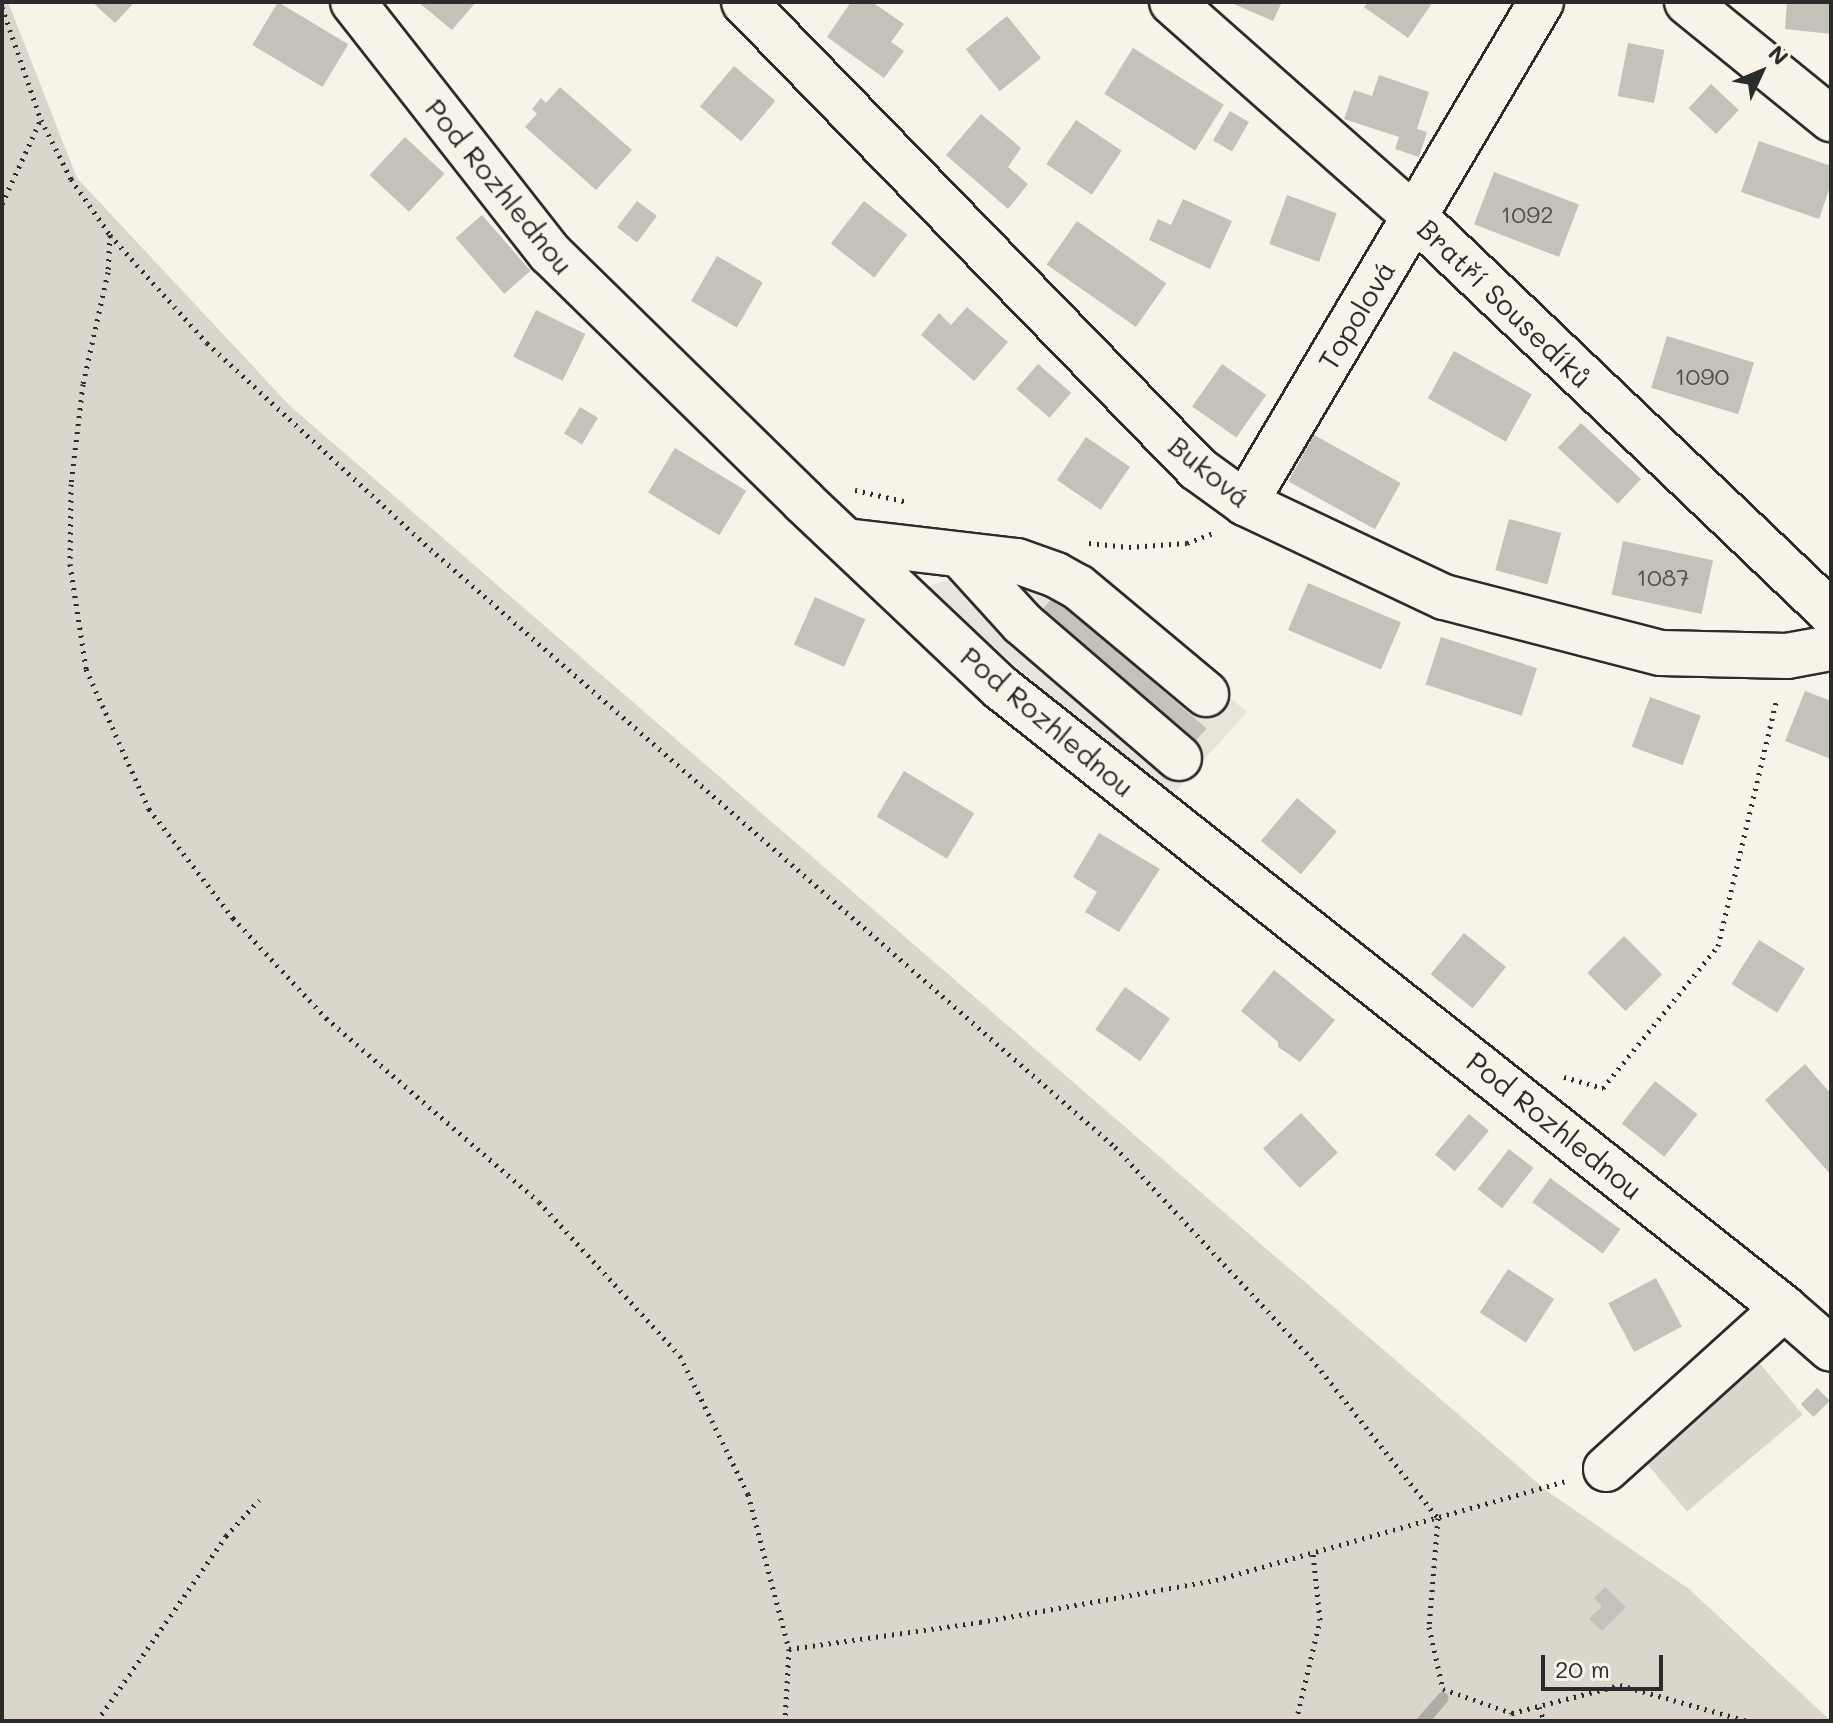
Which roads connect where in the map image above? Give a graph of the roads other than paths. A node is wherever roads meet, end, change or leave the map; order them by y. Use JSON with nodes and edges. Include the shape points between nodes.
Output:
{"nodes":[{"id":1,"x":353,"y":2,"type":"edge"},
{"id":2,"x":744,"y":2,"type":"edge"},
{"id":3,"x":1172,"y":2,"type":"edge"},
{"id":4,"x":1541,"y":2,"type":"edge"},
{"id":5,"x":1687,"y":2,"type":"edge"},
{"id":6,"x":1831,"y":119,"type":"edge"},
{"id":7,"x":1414,"y":216,"type":"junction"},
{"id":8,"x":1245,"y":503,"type":"junction"},
{"id":9,"x":846,"y":541,"type":"junction"},
{"id":10,"x":962,"y":557,"type":"junction"},
{"id":11,"x":1831,"y":613,"type":"edge"},
{"id":12,"x":1831,"y":648,"type":"edge"},
{"id":13,"x":1206,"y":694,"type":"dead end"},
{"id":14,"x":1179,"y":758,"type":"dead end"},
{"id":15,"x":1784,"y":1308,"type":"junction"},
{"id":16,"x":1831,"y":1349,"type":"edge"},
{"id":17,"x":1606,"y":1469,"type":"road end"}],
"edges":[{"from":1,"to":9,"type":"street","name":"Pod Rozhlednou","via":[[550,253]]},
{"from":2,"to":8,"type":"street","name":"Buková","via":[[1198,469]]},
{"from":3,"to":7,"type":"street","name":"Bratří Sousedíků"},
{"from":4,"to":7,"type":"street","name":"Topolová"},
{"from":5,"to":6,"type":"street"},
{"from":7,"to":8,"type":"street","name":"Topolová"},
{"from":7,"to":11,"type":"street","name":"Bratří Sousedíků"},
{"from":8,"to":12,"type":"street","name":"Buková","via":[[1444,597],[1661,653],[1787,656]]},
{"from":9,"to":10,"type":"street"},
{"from":9,"to":15,"type":"street","name":"Pod Rozhlednou","via":[[1001,688]]},
{"from":10,"to":13,"type":"street","via":[[1017,561],[1078,587]]},
{"from":10,"to":14,"type":"street","via":[[1022,623]]},
{"from":15,"to":16,"type":"street","name":"Pod Rozhlednou"},
{"from":15,"to":17,"type":"street"}]}
